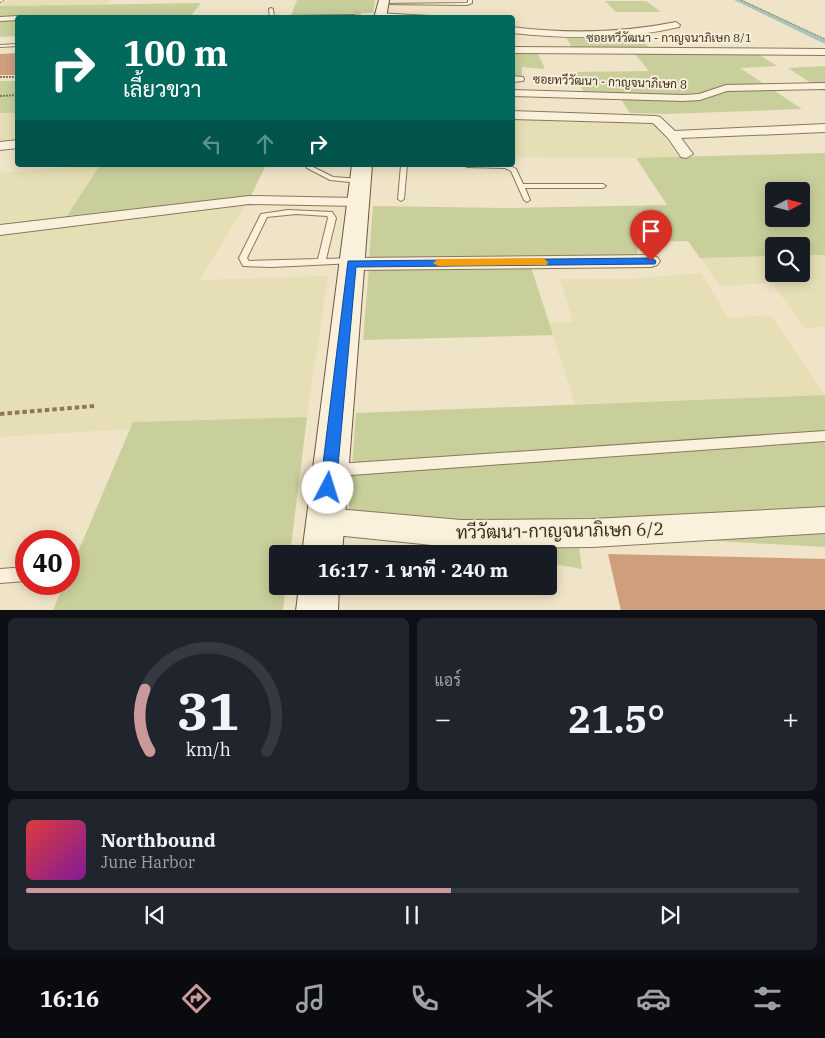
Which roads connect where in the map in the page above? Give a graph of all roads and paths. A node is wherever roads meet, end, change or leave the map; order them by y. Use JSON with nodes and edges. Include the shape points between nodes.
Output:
{"nodes":[{"id":1,"x":5,"y":0,"type":"edge"},
{"id":2,"x":470,"y":0,"type":"edge"},
{"id":3,"x":742,"y":0,"type":"edge"},
{"id":4,"x":444,"y":2,"type":"edge"},
{"id":5,"x":0,"y":3,"type":"edge"},
{"id":6,"x":271,"y":9,"type":"dead end"},
{"id":7,"x":382,"y":11,"type":"edge"},
{"id":8,"x":272,"y":15,"type":"edge"},
{"id":9,"x":409,"y":15,"type":"edge"},
{"id":10,"x":15,"y":18,"type":"edge"},
{"id":11,"x":0,"y":19,"type":"edge"},
{"id":12,"x":676,"y":25,"type":"dead end"},
{"id":13,"x":515,"y":30,"type":"edge"},
{"id":14,"x":825,"y":39,"type":"edge"},
{"id":15,"x":15,"y":45,"type":"edge"},
{"id":16,"x":0,"y":46,"type":"edge"},
{"id":17,"x":515,"y":50,"type":"edge"},
{"id":18,"x":825,"y":52,"type":"edge"},
{"id":19,"x":0,"y":77,"type":"edge"},
{"id":20,"x":15,"y":77,"type":"edge"},
{"id":21,"x":825,"y":86,"type":"edge"},
{"id":22,"x":515,"y":93,"type":"edge"},
{"id":23,"x":15,"y":95,"type":"edge"},
{"id":24,"x":0,"y":96,"type":"edge"},
{"id":25,"x":515,"y":115,"type":"edge"},
{"id":26,"x":825,"y":128,"type":"edge"},
{"id":27,"x":672,"y":135,"type":"junction"},
{"id":28,"x":15,"y":144,"type":"edge"},
{"id":29,"x":0,"y":146,"type":"edge"},
{"id":30,"x":686,"y":154,"type":"dead end"},
{"id":31,"x":309,"y":167,"type":"dead end"},
{"id":32,"x":404,"y":167,"type":"edge"},
{"id":33,"x":508,"y":167,"type":"edge"},
{"id":34,"x":360,"y":182,"type":"edge"},
{"id":35,"x":521,"y":186,"type":"junction"},
{"id":36,"x":603,"y":186,"type":"dead end"},
{"id":37,"x":401,"y":199,"type":"dead end"},
{"id":38,"x":526,"y":200,"type":"dead end"},
{"id":39,"x":0,"y":230,"type":"edge"},
{"id":40,"x":651,"y":261,"type":"dead end"},
{"id":41,"x":321,"y":262,"type":"junction"},
{"id":42,"x":352,"y":262,"type":"junction"},
{"id":43,"x":94,"y":406,"type":"dead end"},
{"id":44,"x":0,"y":414,"type":"edge"},
{"id":45,"x":825,"y":436,"type":"edge"},
{"id":46,"x":329,"y":471,"type":"junction"},
{"id":47,"x":325,"y":520,"type":"junction"},
{"id":48,"x":825,"y":520,"type":"edge"},
{"id":49,"x":323,"y":545,"type":"edge"},
{"id":50,"x":15,"y":575,"type":"edge"},
{"id":51,"x":0,"y":576,"type":"edge"},
{"id":52,"x":318,"y":595,"type":"edge"},
{"id":53,"x":317,"y":610,"type":"edge"}],
"edges":[{"from":1,"to":5,"type":"path"},
{"from":2,"to":4,"type":"lane","via":[[468,4]]},
{"from":3,"to":14,"type":"path"},
{"from":4,"to":7,"type":"lane"},
{"from":6,"to":8,"type":"lane"},
{"from":7,"to":9,"type":"street"},
{"from":10,"to":11,"type":"street"},
{"from":12,"to":13,"type":"street","via":[[612,34]]},
{"from":15,"to":16,"type":"lane"},
{"from":17,"to":18,"type":"street","name":"ซอยทวีวัฒนา - กาญจนาภิเษก 8/1"},
{"from":19,"to":20,"type":"path"},
{"from":21,"to":22,"type":"street","name":"ซอยทวีวัฒนา - กาญจนาภิเษก 8","via":[[726,88],[683,98]]},
{"from":23,"to":24,"type":"path"},
{"from":25,"to":27,"type":"street","via":[[656,120]]},
{"from":26,"to":27,"type":"street"},
{"from":27,"to":30,"type":"street"},
{"from":28,"to":29,"type":"street"},
{"from":31,"to":34,"type":"lane","via":[[332,179]]},
{"from":32,"to":37,"type":"lane"},
{"from":33,"to":35,"type":"lane","via":[[514,170]]},
{"from":34,"to":39,"type":"street","via":[[249,200]]},
{"from":34,"to":42,"type":"street"},
{"from":35,"to":36,"type":"lane"},
{"from":35,"to":38,"type":"lane"},
{"from":40,"to":42,"type":"street"},
{"from":41,"to":41,"type":"lane","via":[[332,218],[329,214],[318,213],[271,213],[264,216],[243,258],[246,264]]},
{"from":41,"to":42,"type":"lane"},
{"from":42,"to":46,"type":"street"},
{"from":43,"to":44,"type":"path"},
{"from":45,"to":46,"type":"lane"},
{"from":46,"to":47,"type":"street"},
{"from":47,"to":48,"type":"street","name":"ทวีวัฒนา-กาญจนาภิเษก 6/2","via":[[461,534],[592,533]]},
{"from":47,"to":49,"type":"street"},
{"from":50,"to":51,"type":"lane"},
{"from":52,"to":53,"type":"street"}]}
